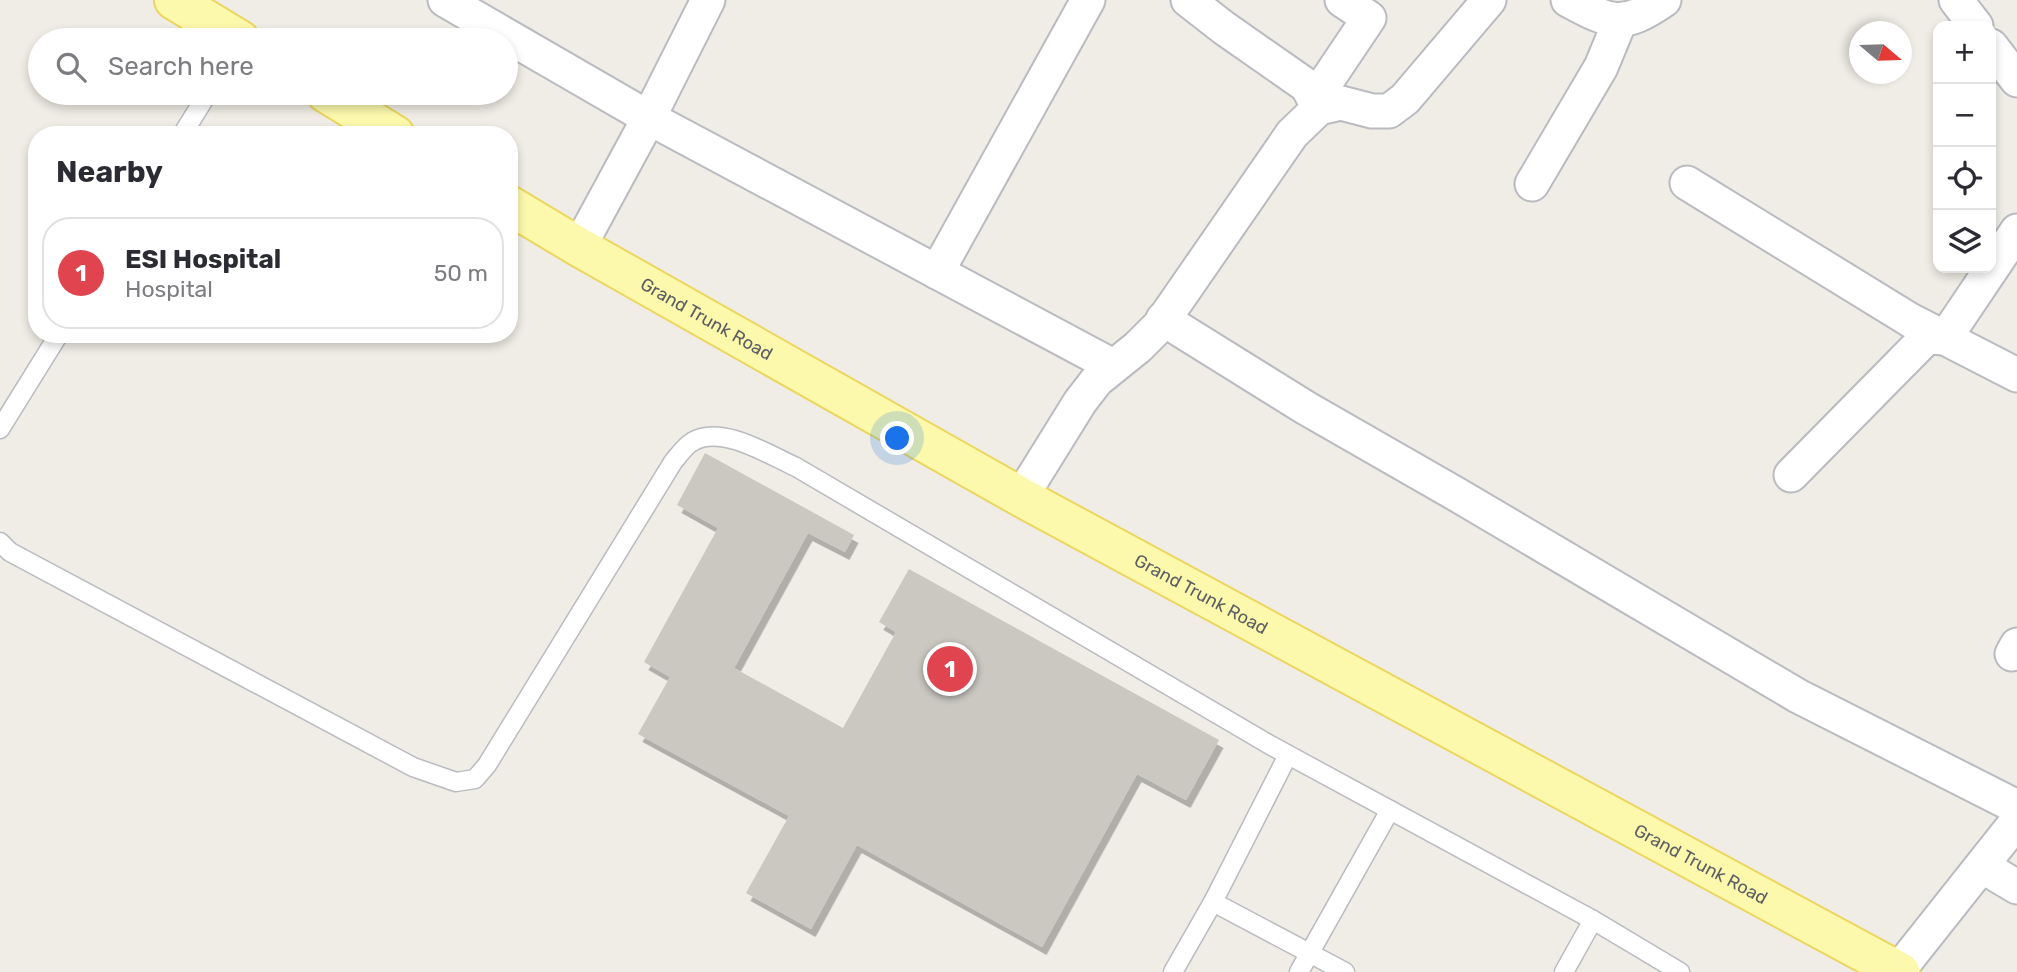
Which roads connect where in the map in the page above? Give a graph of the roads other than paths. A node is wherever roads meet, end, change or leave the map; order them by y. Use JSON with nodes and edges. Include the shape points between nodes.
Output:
{"nodes":[{"id":1,"x":174,"y":0,"type":"edge"},
{"id":2,"x":444,"y":0,"type":"edge"},
{"id":3,"x":708,"y":0,"type":"edge"},
{"id":4,"x":1088,"y":0,"type":"edge"},
{"id":5,"x":1188,"y":0,"type":"edge"},
{"id":6,"x":1342,"y":0,"type":"edge"},
{"id":7,"x":1489,"y":0,"type":"edge"},
{"id":8,"x":1567,"y":0,"type":"edge"},
{"id":9,"x":1664,"y":0,"type":"edge"},
{"id":10,"x":1956,"y":0,"type":"edge"},
{"id":11,"x":1620,"y":21,"type":"junction"},
{"id":12,"x":1972,"y":21,"type":"edge"},
{"id":13,"x":220,"y":28,"type":"edge"},
{"id":14,"x":493,"y":28,"type":"edge"},
{"id":15,"x":518,"y":43,"type":"edge"},
{"id":16,"x":1996,"y":53,"type":"edge"},
{"id":17,"x":2017,"y":80,"type":"edge"},
{"id":18,"x":201,"y":105,"type":"edge"},
{"id":19,"x":346,"y":105,"type":"edge"},
{"id":20,"x":1325,"y":107,"type":"junction"},
{"id":21,"x":649,"y":118,"type":"junction"},
{"id":22,"x":188,"y":126,"type":"edge"},
{"id":23,"x":380,"y":126,"type":"edge"},
{"id":24,"x":1687,"y":183,"type":"dead end"},
{"id":25,"x":1532,"y":184,"type":"dead end"},
{"id":26,"x":518,"y":210,"type":"edge"},
{"id":27,"x":2017,"y":231,"type":"edge"},
{"id":28,"x":579,"y":247,"type":"junction"},
{"id":29,"x":937,"y":272,"type":"junction"},
{"id":30,"x":1163,"y":319,"type":"junction"},
{"id":31,"x":1945,"y":338,"type":"junction"},
{"id":32,"x":53,"y":343,"type":"edge"},
{"id":33,"x":1114,"y":366,"type":"junction"},
{"id":34,"x":2017,"y":375,"type":"edge"},
{"id":35,"x":0,"y":429,"type":"edge"},
{"id":36,"x":1791,"y":475,"type":"dead end"},
{"id":37,"x":1021,"y":497,"type":"junction"},
{"id":38,"x":0,"y":542,"type":"edge"},
{"id":39,"x":1288,"y":755,"type":"junction"},
{"id":40,"x":2017,"y":807,"type":"edge"},
{"id":41,"x":1390,"y":810,"type":"junction"},
{"id":42,"x":2017,"y":821,"type":"edge"},
{"id":43,"x":1982,"y":866,"type":"junction"},
{"id":44,"x":2017,"y":887,"type":"edge"},
{"id":45,"x":1213,"y":902,"type":"junction"},
{"id":46,"x":1593,"y":920,"type":"junction"},
{"id":47,"x":1310,"y":953,"type":"junction"},
{"id":48,"x":1173,"y":972,"type":"edge"},
{"id":49,"x":1299,"y":972,"type":"edge"},
{"id":50,"x":1345,"y":972,"type":"edge"},
{"id":51,"x":1564,"y":972,"type":"edge"},
{"id":52,"x":1681,"y":972,"type":"edge"},
{"id":53,"x":1899,"y":972,"type":"edge"}],
"edges":[{"from":1,"to":13,"type":"main road"},
{"from":2,"to":14,"type":"street"},
{"from":3,"to":21,"type":"street"},
{"from":4,"to":29,"type":"street"},
{"from":5,"to":20,"type":"street","via":[[1307,86]]},
{"from":6,"to":20,"type":"street","via":[[1369,18],[1322,88]]},
{"from":7,"to":20,"type":"street","via":[[1390,111],[1341,103]]},
{"from":8,"to":11,"type":"street"},
{"from":9,"to":11,"type":"street","via":[[1643,14]]},
{"from":10,"to":12,"type":"street"},
{"from":11,"to":25,"type":"street","via":[[1601,67]]},
{"from":15,"to":21,"type":"street"},
{"from":16,"to":17,"type":"street"},
{"from":18,"to":22,"type":"lane"},
{"from":19,"to":23,"type":"main road"},
{"from":20,"to":30,"type":"street","via":[[1292,134]]},
{"from":21,"to":28,"type":"street"},
{"from":21,"to":29,"type":"street"},
{"from":24,"to":31,"type":"street"},
{"from":26,"to":28,"type":"main road","name":"Grand Trunk Road"},
{"from":27,"to":31,"type":"street"},
{"from":28,"to":37,"type":"main road","name":"Grand Trunk Road"},
{"from":29,"to":33,"type":"street"},
{"from":30,"to":33,"type":"street"},
{"from":30,"to":40,"type":"street","via":[[1306,408],[1798,696]]},
{"from":31,"to":34,"type":"street"},
{"from":31,"to":36,"type":"street","via":[[1927,337]]},
{"from":32,"to":35,"type":"lane"},
{"from":33,"to":37,"type":"street","via":[[1080,402]]},
{"from":37,"to":53,"type":"main road","name":"Grand Trunk Road"},
{"from":38,"to":39,"type":"lane","via":[[10,552],[413,767],[456,782],[475,779],[487,765],[673,461],[692,442],[710,435],[733,439],[796,467]]},
{"from":39,"to":41,"type":"lane"},
{"from":39,"to":45,"type":"lane"},
{"from":41,"to":46,"type":"lane"},
{"from":41,"to":47,"type":"lane"},
{"from":42,"to":43,"type":"street"},
{"from":43,"to":44,"type":"street"},
{"from":43,"to":53,"type":"street"},
{"from":45,"to":47,"type":"lane"},
{"from":45,"to":48,"type":"lane"},
{"from":46,"to":51,"type":"lane"},
{"from":46,"to":52,"type":"lane"},
{"from":47,"to":49,"type":"lane"},
{"from":47,"to":50,"type":"lane"}]}
